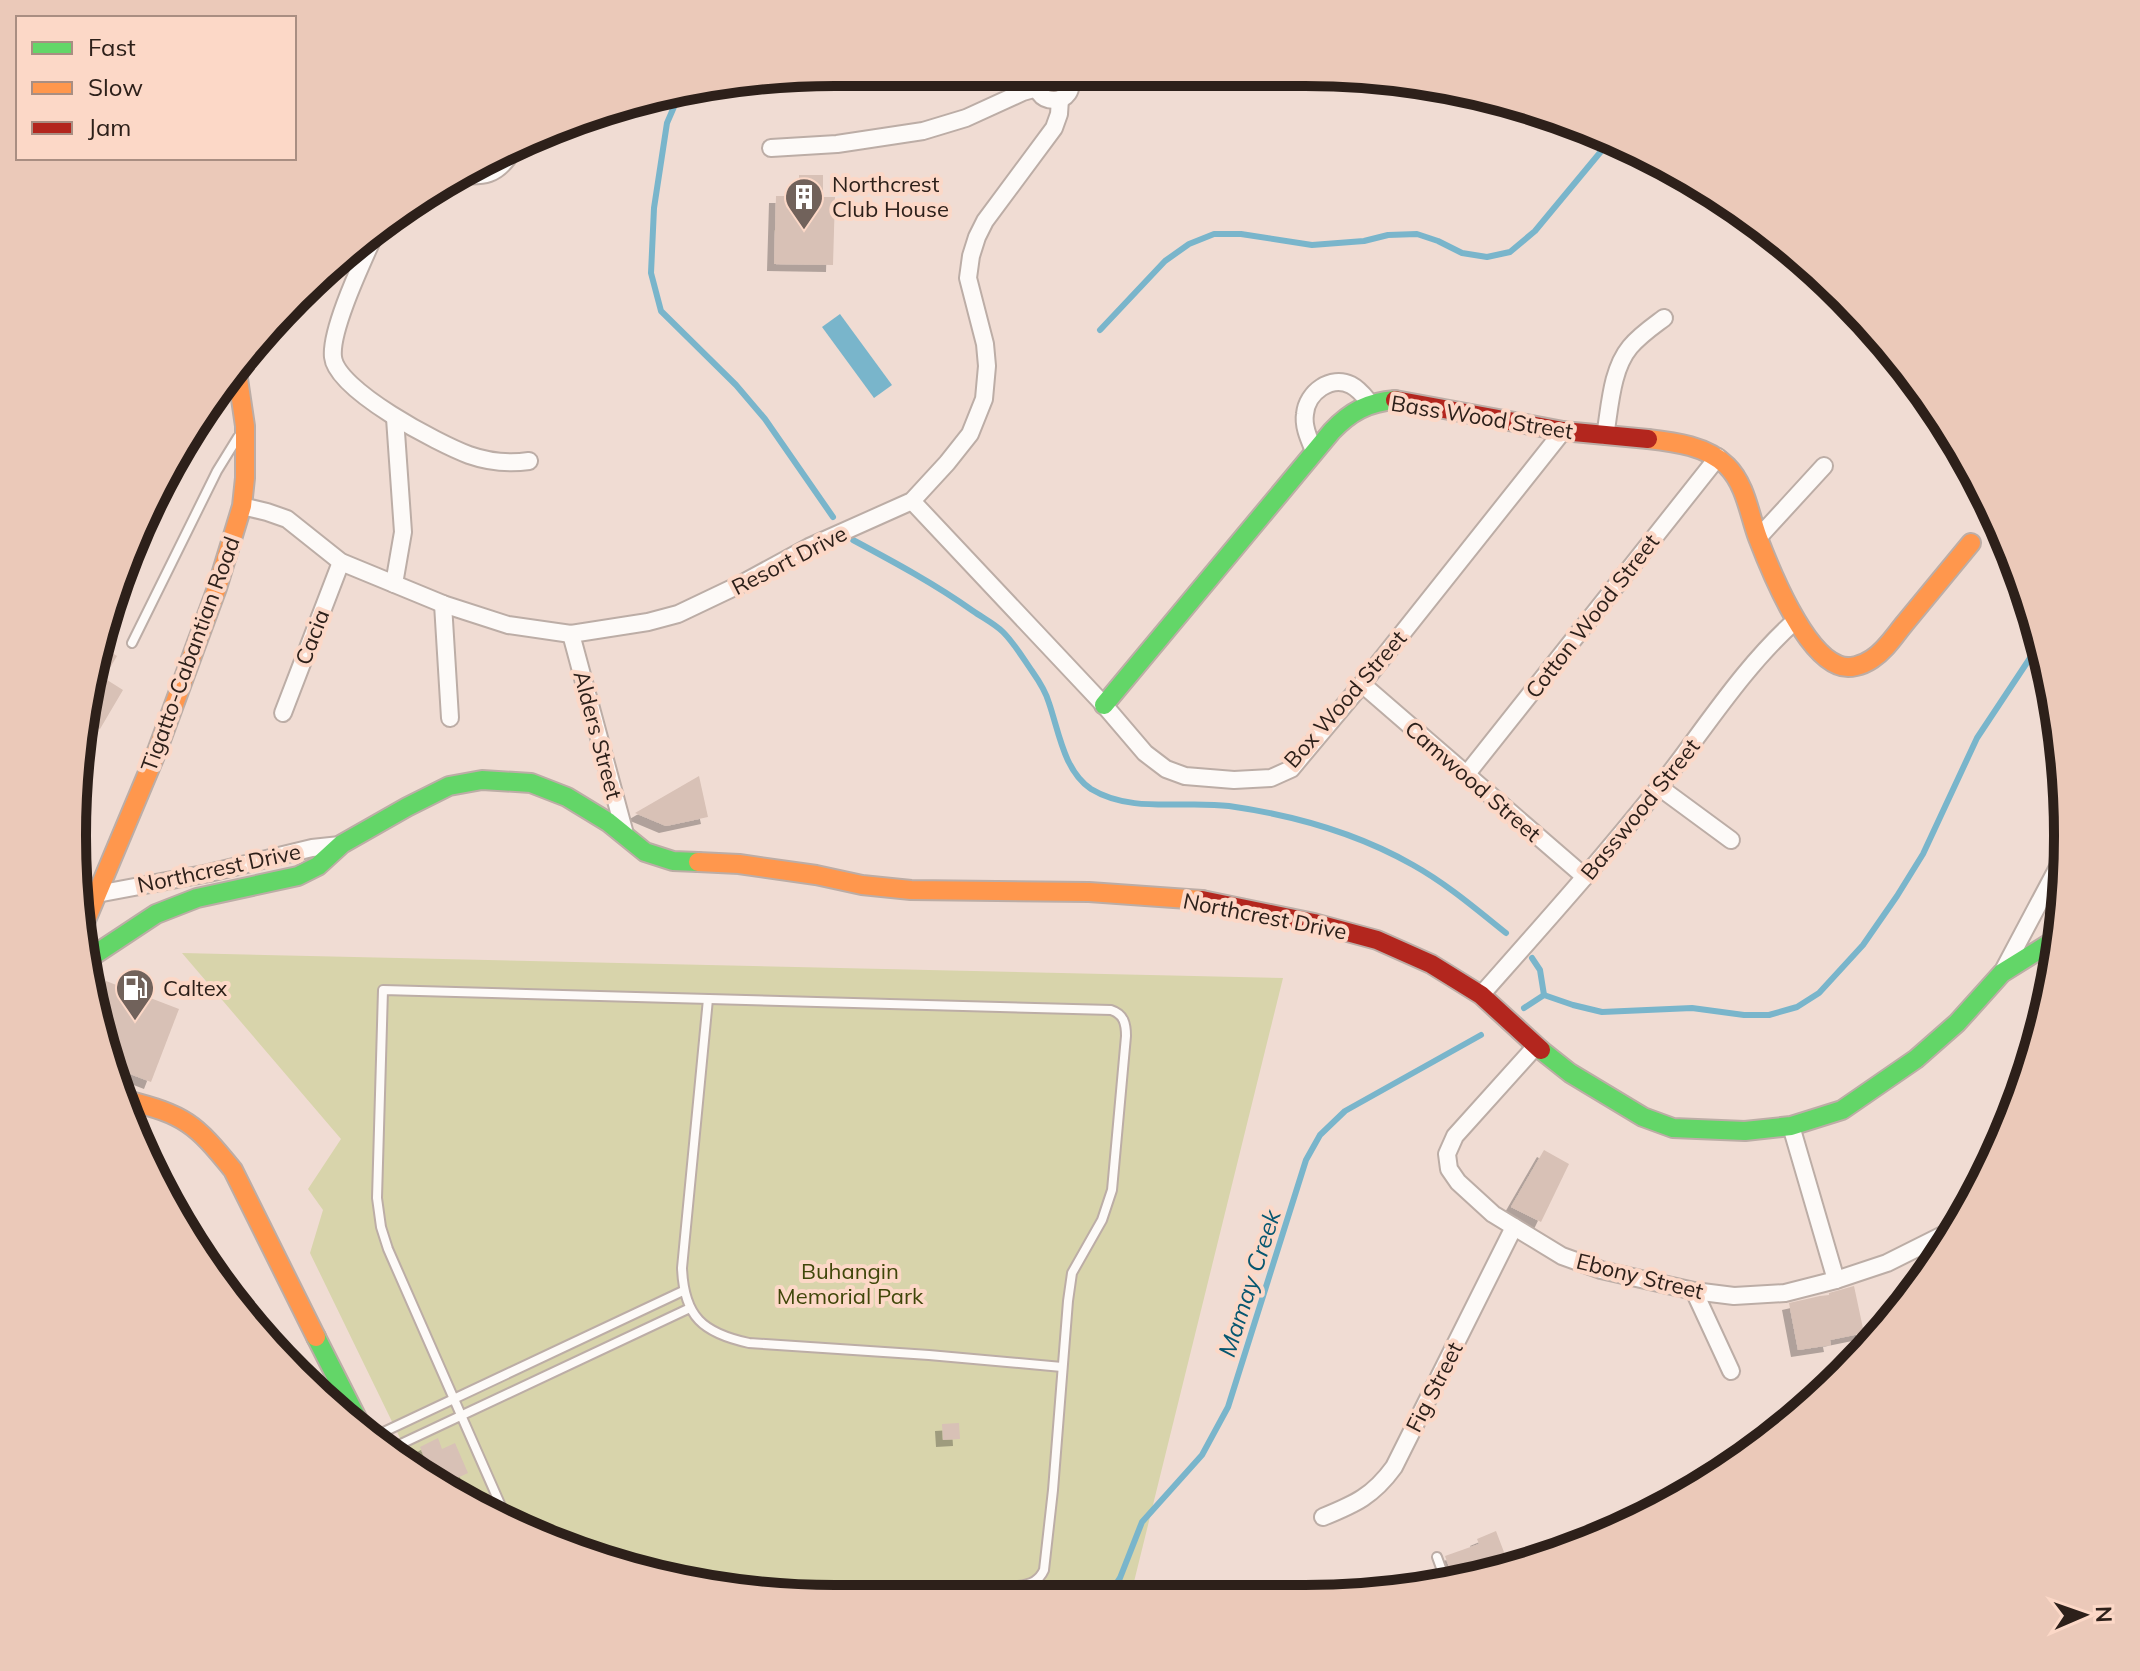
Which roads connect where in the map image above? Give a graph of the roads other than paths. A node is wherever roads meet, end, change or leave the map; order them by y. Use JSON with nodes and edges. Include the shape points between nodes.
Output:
{"nodes":[{"id":1,"x":1031,"y":86,"type":"edge"},
{"id":2,"x":1041,"y":86,"type":"edge"},
{"id":3,"x":1071,"y":86,"type":"edge"},
{"id":4,"x":1060,"y":99,"type":"junction"},
{"id":5,"x":771,"y":148,"type":"dead end"},
{"id":6,"x":506,"y":162,"type":"edge"},
{"id":7,"x":481,"y":175,"type":"edge"},
{"id":8,"x":368,"y":250,"type":"edge"},
{"id":9,"x":1664,"y":318,"type":"dead end"},
{"id":10,"x":240,"y":381,"type":"edge"},
{"id":11,"x":1370,"y":403,"type":"junction"},
{"id":12,"x":395,"y":418,"type":"junction"},
{"id":13,"x":245,"y":426,"type":"junction"},
{"id":14,"x":1563,"y":431,"type":"junction"},
{"id":15,"x":1605,"y":436,"type":"junction"},
{"id":16,"x":1314,"y":451,"type":"junction"},
{"id":17,"x":1718,"y":457,"type":"junction"},
{"id":18,"x":529,"y":461,"type":"dead end"},
{"id":19,"x":1824,"y":466,"type":"dead end"},
{"id":20,"x":912,"y":501,"type":"junction"},
{"id":21,"x":242,"y":506,"type":"junction"},
{"id":22,"x":1758,"y":538,"type":"junction"},
{"id":23,"x":1971,"y":543,"type":"dead end"},
{"id":24,"x":341,"y":562,"type":"junction"},
{"id":25,"x":394,"y":584,"type":"junction"},
{"id":26,"x":443,"y":604,"type":"junction"},
{"id":27,"x":1796,"y":620,"type":"junction"},
{"id":28,"x":571,"y":634,"type":"junction"},
{"id":29,"x":132,"y":643,"type":"dead end"},
{"id":30,"x":1362,"y":684,"type":"junction"},
{"id":31,"x":1104,"y":705,"type":"junction"},
{"id":32,"x":283,"y":713,"type":"dead end"},
{"id":33,"x":450,"y":718,"type":"dead end"},
{"id":34,"x":1466,"y":775,"type":"junction"},
{"id":35,"x":1659,"y":787,"type":"junction"},
{"id":36,"x":625,"y":836,"type":"junction"},
{"id":37,"x":1731,"y":840,"type":"dead end"},
{"id":38,"x":342,"y":844,"type":"junction"},
{"id":39,"x":209,"y":873,"type":"junction"},
{"id":40,"x":1585,"y":877,"type":"junction"},
{"id":41,"x":2052,"y":878,"type":"edge"},
{"id":42,"x":97,"y":894,"type":"junction"},
{"id":43,"x":214,"y":894,"type":"junction"},
{"id":44,"x":90,"y":910,"type":"edge"},
{"id":45,"x":2046,"y":946,"type":"edge"},
{"id":46,"x":95,"y":954,"type":"edge"},
{"id":47,"x":2002,"y":973,"type":"junction"},
{"id":48,"x":1481,"y":995,"type":"junction"},
{"id":49,"x":708,"y":999,"type":"junction"},
{"id":50,"x":1536,"y":1046,"type":"junction"},
{"id":51,"x":136,"y":1103,"type":"edge"},
{"id":52,"x":1791,"y":1126,"type":"junction"},
{"id":53,"x":1514,"y":1227,"type":"junction"},
{"id":54,"x":1937,"y":1238,"type":"edge"},
{"id":55,"x":1836,"y":1280,"type":"junction"},
{"id":56,"x":683,"y":1291,"type":"junction"},
{"id":57,"x":1694,"y":1291,"type":"junction"},
{"id":58,"x":690,"y":1308,"type":"junction"},
{"id":59,"x":602,"y":1329,"type":"junction"},
{"id":60,"x":610,"y":1345,"type":"junction"},
{"id":61,"x":534,"y":1361,"type":"junction"},
{"id":62,"x":1062,"y":1367,"type":"junction"},
{"id":63,"x":1731,"y":1371,"type":"dead end"},
{"id":64,"x":541,"y":1378,"type":"junction"},
{"id":65,"x":454,"y":1399,"type":"junction"},
{"id":66,"x":352,"y":1408,"type":"edge"},
{"id":67,"x":462,"y":1415,"type":"junction"},
{"id":68,"x":383,"y":1433,"type":"edge"},
{"id":69,"x":399,"y":1445,"type":"edge"},
{"id":70,"x":501,"y":1507,"type":"edge"},
{"id":71,"x":1323,"y":1517,"type":"dead end"},
{"id":72,"x":1437,"y":1557,"type":"dead end"},
{"id":73,"x":1443,"y":1572,"type":"edge"},
{"id":74,"x":1022,"y":1585,"type":"edge"}],
"edges":[{"from":1,"to":5,"type":"street","via":[[966,118],[923,131]]},
{"from":2,"to":4,"type":"street","via":[[1046,99]]},
{"from":3,"to":4,"type":"street","name":"Resort Drive"},
{"from":4,"to":20,"type":"street","name":"Resort Drive","via":[[1054,128],[985,221],[971,256],[968,278],[987,366],[984,399],[970,434]]},
{"from":6,"to":7,"type":"street"},
{"from":8,"to":12,"type":"street","via":[[338,327],[333,360],[357,389]]},
{"from":9,"to":15,"type":"street","via":[[1628,349],[1618,368]]},
{"from":10,"to":13,"type":"street","name":"Tigatto-Cabantian Road"},
{"from":11,"to":14,"type":"street","name":"Bass Wood Street","via":[[1395,400]]},
{"from":11,"to":16,"type":"street","name":"Bass Wood Street","via":[[1342,421]]},
{"from":11,"to":16,"type":"street","via":[[1350,384],[1327,384],[1317,390],[1305,412]]},
{"from":12,"to":18,"type":"street","via":[[469,455],[508,464]]},
{"from":12,"to":25,"type":"street","via":[[403,532]]},
{"from":13,"to":21,"type":"street","name":"Tigatto-Cabantian Road"},
{"from":13,"to":29,"type":"lane","via":[[217,471]]},
{"from":14,"to":15,"type":"street","name":"Bass Wood Street"},
{"from":14,"to":30,"type":"street","name":"Box Wood Street"},
{"from":15,"to":17,"type":"street","name":"Bass Wood Street","via":[[1670,442]]},
{"from":16,"to":31,"type":"street","name":"Bass Wood Street"},
{"from":17,"to":22,"type":"street","via":[[1745,496]]},
{"from":17,"to":34,"type":"street","name":"Cotton Wood Street"},
{"from":19,"to":22,"type":"street"},
{"from":20,"to":28,"type":"street","name":"Resort Drive","via":[[678,614]]},
{"from":20,"to":31,"type":"street","name":"Box Wood Street"},
{"from":21,"to":24,"type":"street","name":"Resort Drive","via":[[287,519]]},
{"from":21,"to":42,"type":"street","name":"Tigatto-Cabantian Road","via":[[157,751]]},
{"from":22,"to":27,"type":"street"},
{"from":23,"to":27,"type":"street","via":[[1872,660],[1838,665],[1825,657]]},
{"from":24,"to":25,"type":"street","name":"Resort Drive"},
{"from":24,"to":32,"type":"street","name":"Cacia"},
{"from":25,"to":26,"type":"street","name":"Resort Drive"},
{"from":26,"to":28,"type":"street","name":"Resort Drive","via":[[508,625]]},
{"from":26,"to":33,"type":"street"},
{"from":27,"to":35,"type":"street","name":"Basswood Street","via":[[1762,653]]},
{"from":28,"to":36,"type":"street","name":"Alders Street"},
{"from":30,"to":31,"type":"street","name":"Box Wood Street","via":[[1291,769],[1271,778],[1185,776],[1166,769]]},
{"from":30,"to":34,"type":"street","name":"Camwood Street"},
{"from":34,"to":40,"type":"street","name":"Camwood Street"},
{"from":35,"to":37,"type":"street"},
{"from":35,"to":40,"type":"street","name":"Basswood Street"},
{"from":36,"to":38,"type":"street","name":"Northcrest Drive","via":[[567,797],[531,783],[482,780],[449,786]]},
{"from":36,"to":48,"type":"street","name":"Northcrest Drive","via":[[645,852],[673,861],[739,864],[862,885],[1205,900],[1377,940],[1431,964]]},
{"from":38,"to":39,"type":"street","name":"Northcrest Drive"},
{"from":38,"to":43,"type":"street","name":"Northcrest Drive","via":[[298,876]]},
{"from":39,"to":42,"type":"street","name":"Northcrest Drive"},
{"from":39,"to":43,"type":"street"},
{"from":40,"to":48,"type":"street","name":"Basswood Street"},
{"from":41,"to":47,"type":"street"},
{"from":42,"to":44,"type":"street","name":"Tigatto-Cabantian Road"},
{"from":43,"to":46,"type":"street","name":"Northcrest Drive","via":[[156,914]]},
{"from":45,"to":47,"type":"street","name":"Northcrest Drive"},
{"from":47,"to":52,"type":"street","name":"Northcrest Drive","via":[[1916,1059],[1842,1110]]},
{"from":48,"to":50,"type":"street","name":"Northcrest Drive"},
{"from":49,"to":56,"type":"lane"},
{"from":49,"to":62,"type":"lane","via":[[1118,1012],[1126,1036],[1112,1190],[1102,1220],[1072,1273]]},
{"from":49,"to":65,"type":"lane","via":[[383,990],[378,1212],[388,1249]]},
{"from":50,"to":52,"type":"street","name":"Northcrest Drive","via":[[1643,1117],[1673,1128],[1745,1131]]},
{"from":50,"to":53,"type":"street","name":"Ebony Street","via":[[1455,1136],[1447,1154],[1458,1182]]},
{"from":51,"to":66,"type":"street","via":[[191,1123],[233,1170]]},
{"from":52,"to":55,"type":"street"},
{"from":53,"to":57,"type":"street","name":"Ebony Street","via":[[1575,1261]]},
{"from":53,"to":71,"type":"street","name":"Fig Street","via":[[1394,1467],[1364,1498]]},
{"from":54,"to":55,"type":"street","name":"Ebony Street"},
{"from":55,"to":57,"type":"street","name":"Ebony Street","via":[[1785,1293],[1734,1296]]},
{"from":56,"to":58,"type":"lane"},
{"from":56,"to":59,"type":"lane"},
{"from":57,"to":63,"type":"street"},
{"from":58,"to":60,"type":"lane"},
{"from":58,"to":62,"type":"lane","via":[[712,1331],[749,1343]]},
{"from":59,"to":60,"type":"lane"},
{"from":59,"to":61,"type":"lane"},
{"from":60,"to":64,"type":"lane"},
{"from":61,"to":64,"type":"lane"},
{"from":61,"to":65,"type":"lane"},
{"from":62,"to":74,"type":"lane","via":[[1044,1570],[1041,1578]]},
{"from":64,"to":67,"type":"lane"},
{"from":65,"to":67,"type":"lane"},
{"from":65,"to":68,"type":"lane"},
{"from":67,"to":69,"type":"lane"},
{"from":67,"to":70,"type":"lane"},
{"from":72,"to":73,"type":"lane"}]}
